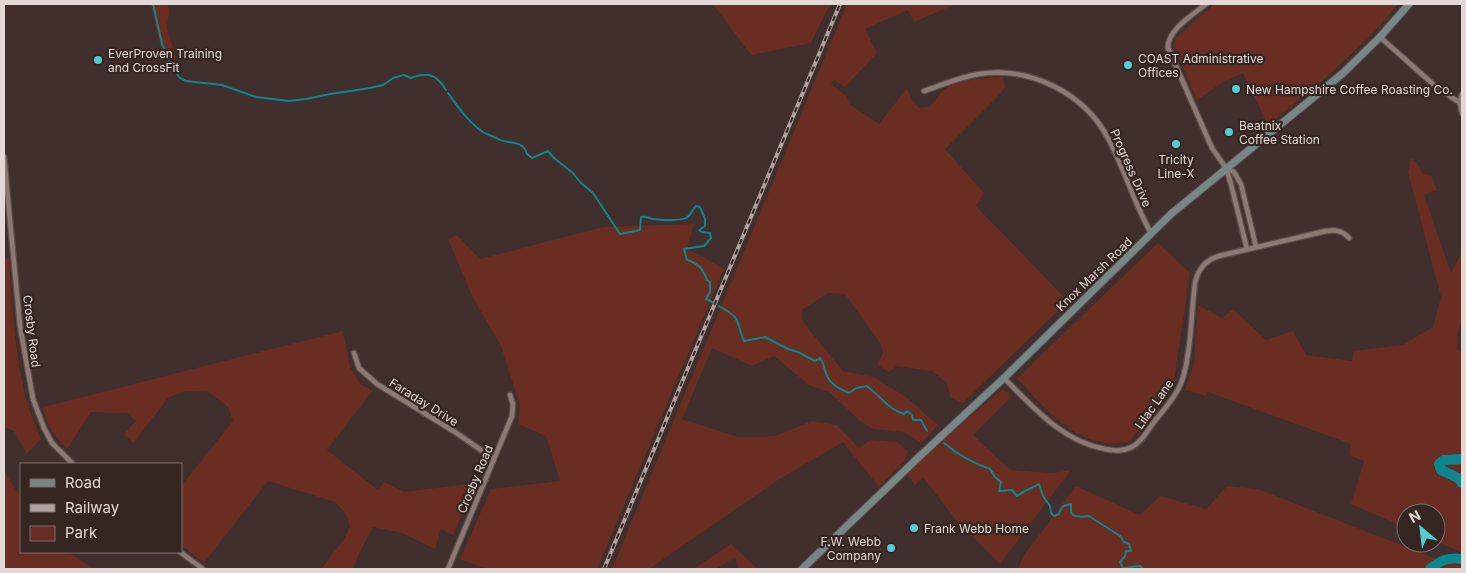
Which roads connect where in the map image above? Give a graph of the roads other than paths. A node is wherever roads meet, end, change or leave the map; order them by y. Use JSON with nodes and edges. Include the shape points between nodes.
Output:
{"nodes":[{"id":1,"x":1206,"y":4,"type":"edge"},
{"id":2,"x":1409,"y":4,"type":"edge"},
{"id":3,"x":1380,"y":37,"type":"junction"},
{"id":4,"x":924,"y":90,"type":"dead end"},
{"id":5,"x":1462,"y":94,"type":"edge"},
{"id":6,"x":1460,"y":103,"type":"junction"},
{"id":7,"x":1462,"y":113,"type":"edge"},
{"id":8,"x":4,"y":157,"type":"edge"},
{"id":9,"x":1226,"y":168,"type":"junction"},
{"id":10,"x":1152,"y":233,"type":"junction"},
{"id":11,"x":1349,"y":238,"type":"dead end"},
{"id":12,"x":1256,"y":247,"type":"junction"},
{"id":13,"x":1247,"y":249,"type":"junction"},
{"id":14,"x":354,"y":353,"type":"dead end"},
{"id":15,"x":1004,"y":378,"type":"junction"},
{"id":16,"x":510,"y":395,"type":"dead end"},
{"id":17,"x":494,"y":459,"type":"junction"},
{"id":18,"x":72,"y":463,"type":"edge"},
{"id":19,"x":181,"y":553,"type":"edge"},
{"id":20,"x":203,"y":569,"type":"edge"},
{"id":21,"x":448,"y":569,"type":"edge"},
{"id":22,"x":802,"y":569,"type":"edge"}],
"edges":[{"from":1,"to":9,"type":"street","via":[[1172,32],[1168,48],[1212,148]]},
{"from":2,"to":3,"type":"main road","name":"Knox Marsh Road"},
{"from":3,"to":6,"type":"street","via":[[1434,85]]},
{"from":3,"to":9,"type":"main road","name":"Knox Marsh Road","via":[[1342,74]]},
{"from":4,"to":10,"type":"street","name":"Progress Drive","via":[[965,77],[1004,72],[1029,76],[1065,92],[1086,107],[1102,128]]},
{"from":5,"to":6,"type":"street"},
{"from":6,"to":7,"type":"street"},
{"from":8,"to":18,"type":"street","name":"Crosby Road","via":[[20,326],[33,399],[52,442]]},
{"from":9,"to":10,"type":"main road","name":"Knox Marsh Road"},
{"from":9,"to":12,"type":"street","via":[[1234,172],[1241,184]]},
{"from":9,"to":13,"type":"street"},
{"from":10,"to":15,"type":"main road","name":"Knox Marsh Road"},
{"from":11,"to":12,"type":"street","name":"Lilac Lane","via":[[1333,230]]},
{"from":12,"to":13,"type":"street","name":"Lilac Lane"},
{"from":13,"to":15,"type":"street","name":"Lilac Lane","via":[[1212,258],[1200,270],[1194,290],[1183,380],[1152,426],[1132,448],[1111,450],[1083,443],[1051,423]]},
{"from":14,"to":17,"type":"street","name":"Faraday Drive","via":[[359,368],[377,384]]},
{"from":15,"to":22,"type":"main road","name":"Knox Marsh Road"},
{"from":16,"to":17,"type":"street","name":"Crosby Road","via":[[512,416]]},
{"from":17,"to":21,"type":"street","name":"Crosby Road"},
{"from":19,"to":20,"type":"street"}]}
